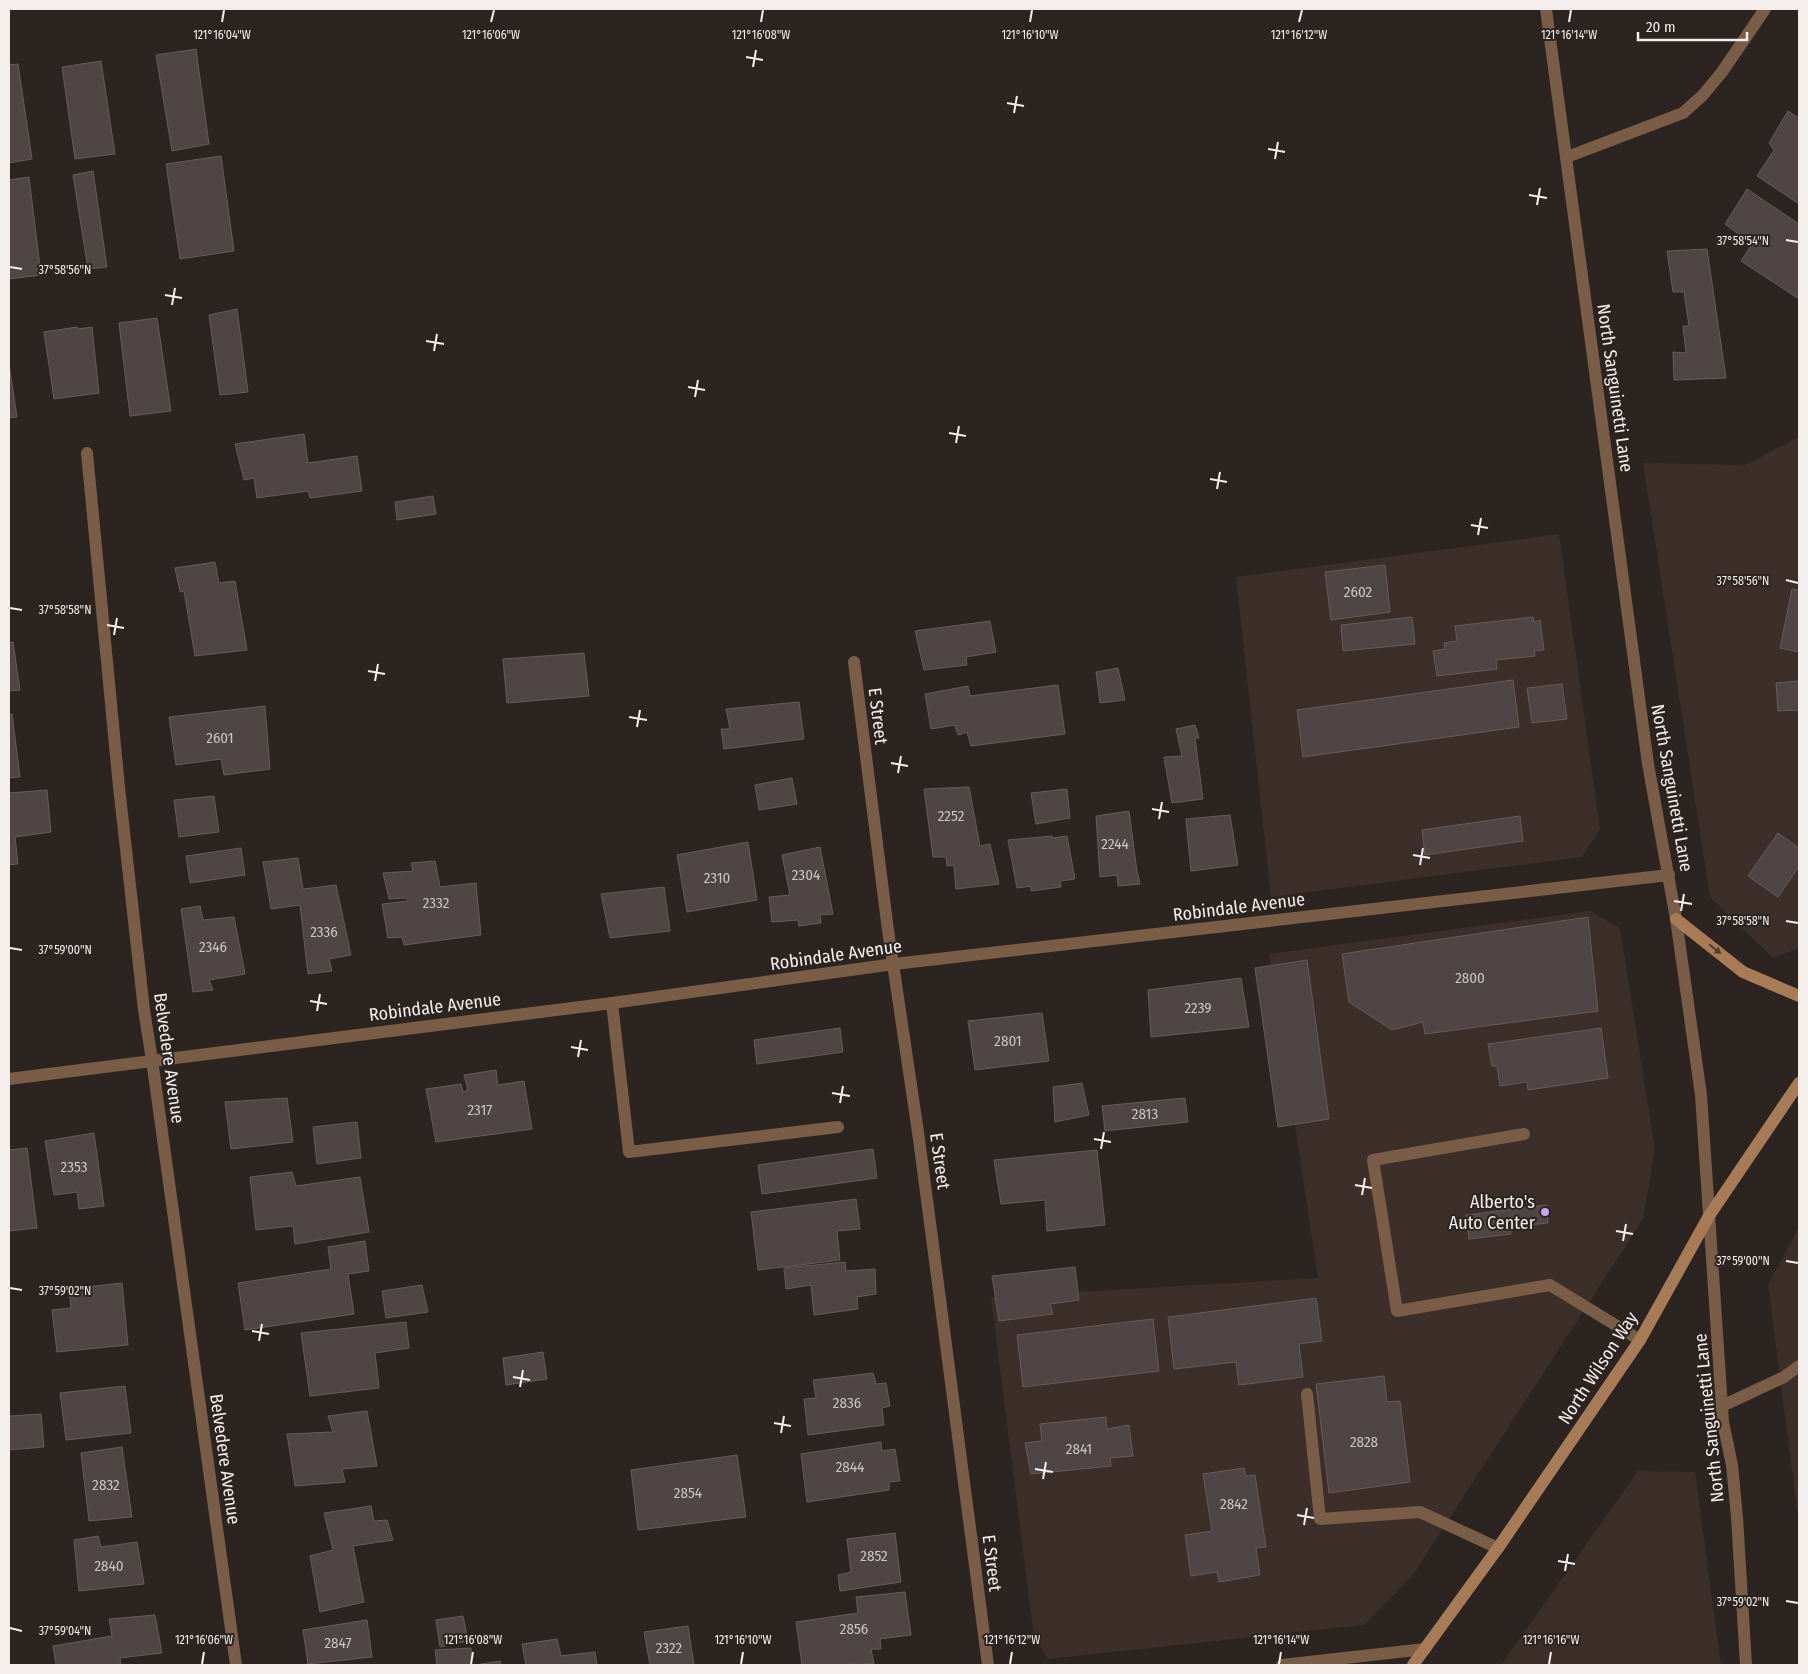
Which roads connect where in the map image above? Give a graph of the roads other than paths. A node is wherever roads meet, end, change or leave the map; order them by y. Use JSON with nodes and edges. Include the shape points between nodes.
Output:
{"nodes":[{"id":1,"x":1546,"y":9,"type":"edge"},
{"id":2,"x":1764,"y":9,"type":"edge"},
{"id":3,"x":1567,"y":157,"type":"junction"},
{"id":4,"x":87,"y":453,"type":"dead end"},
{"id":5,"x":854,"y":662,"type":"dead end"},
{"id":6,"x":1669,"y":875,"type":"junction"},
{"id":7,"x":1676,"y":919,"type":"junction"},
{"id":8,"x":894,"y":964,"type":"junction"},
{"id":9,"x":1799,"y":996,"type":"edge"},
{"id":10,"x":612,"y":1003,"type":"junction"},
{"id":11,"x":152,"y":1060,"type":"junction"},
{"id":12,"x":9,"y":1079,"type":"edge"},
{"id":13,"x":1799,"y":1083,"type":"edge"},
{"id":14,"x":838,"y":1127,"type":"dead end"},
{"id":15,"x":1524,"y":1134,"type":"dead end"},
{"id":16,"x":1708,"y":1216,"type":"junction"},
{"id":17,"x":1640,"y":1340,"type":"junction"},
{"id":18,"x":1799,"y":1366,"type":"edge"},
{"id":19,"x":1307,"y":1394,"type":"dead end"},
{"id":20,"x":1722,"y":1406,"type":"junction"},
{"id":21,"x":1498,"y":1548,"type":"junction"},
{"id":22,"x":1425,"y":1649,"type":"junction"},
{"id":23,"x":236,"y":1665,"type":"edge"},
{"id":24,"x":988,"y":1665,"type":"edge"},
{"id":25,"x":1282,"y":1665,"type":"edge"},
{"id":26,"x":1413,"y":1665,"type":"edge"},
{"id":27,"x":1746,"y":1665,"type":"edge"}],
"edges":[{"from":1,"to":3,"type":"street","name":"North Sanguinetti Lane"},
{"from":2,"to":3,"type":"street","via":[[1722,72],[1684,113]]},
{"from":3,"to":6,"type":"street","name":"North Sanguinetti Lane","via":[[1648,764]]},
{"from":4,"to":11,"type":"street","name":"Belvedere Avenue","via":[[120,797]]},
{"from":5,"to":8,"type":"street","name":"E Street"},
{"from":6,"to":7,"type":"street","name":"North Sanguinetti Lane"},
{"from":6,"to":8,"type":"street","name":"Robindale Avenue"},
{"from":7,"to":9,"type":"main road","one_way":true,"via":[[1743,972]]},
{"from":7,"to":16,"type":"street","name":"North Sanguinetti Lane","via":[[1701,1094]]},
{"from":8,"to":10,"type":"street","name":"Robindale Avenue"},
{"from":8,"to":24,"type":"street","name":"E Street"},
{"from":10,"to":11,"type":"street","name":"Robindale Avenue"},
{"from":10,"to":14,"type":"street","via":[[629,1152]]},
{"from":11,"to":12,"type":"street","name":"Robindale Avenue"},
{"from":11,"to":23,"type":"street","name":"Belvedere Avenue"},
{"from":13,"to":16,"type":"main road","name":"North Wilson Way"},
{"from":15,"to":17,"type":"street","via":[[1373,1160],[1396,1311],[1550,1285]]},
{"from":16,"to":17,"type":"main road","name":"North Wilson Way"},
{"from":16,"to":20,"type":"street","name":"North Sanguinetti Lane"},
{"from":17,"to":21,"type":"main road","name":"North Wilson Way"},
{"from":18,"to":20,"type":"street","via":[[1784,1377]]},
{"from":19,"to":21,"type":"street","via":[[1320,1519],[1420,1512]]},
{"from":20,"to":27,"type":"street","name":"North Sanguinetti Lane","via":[[1737,1517]]},
{"from":21,"to":22,"type":"main road","name":"North Wilson Way"},
{"from":22,"to":25,"type":"street"},
{"from":22,"to":26,"type":"main road","name":"North Wilson Way"}]}
